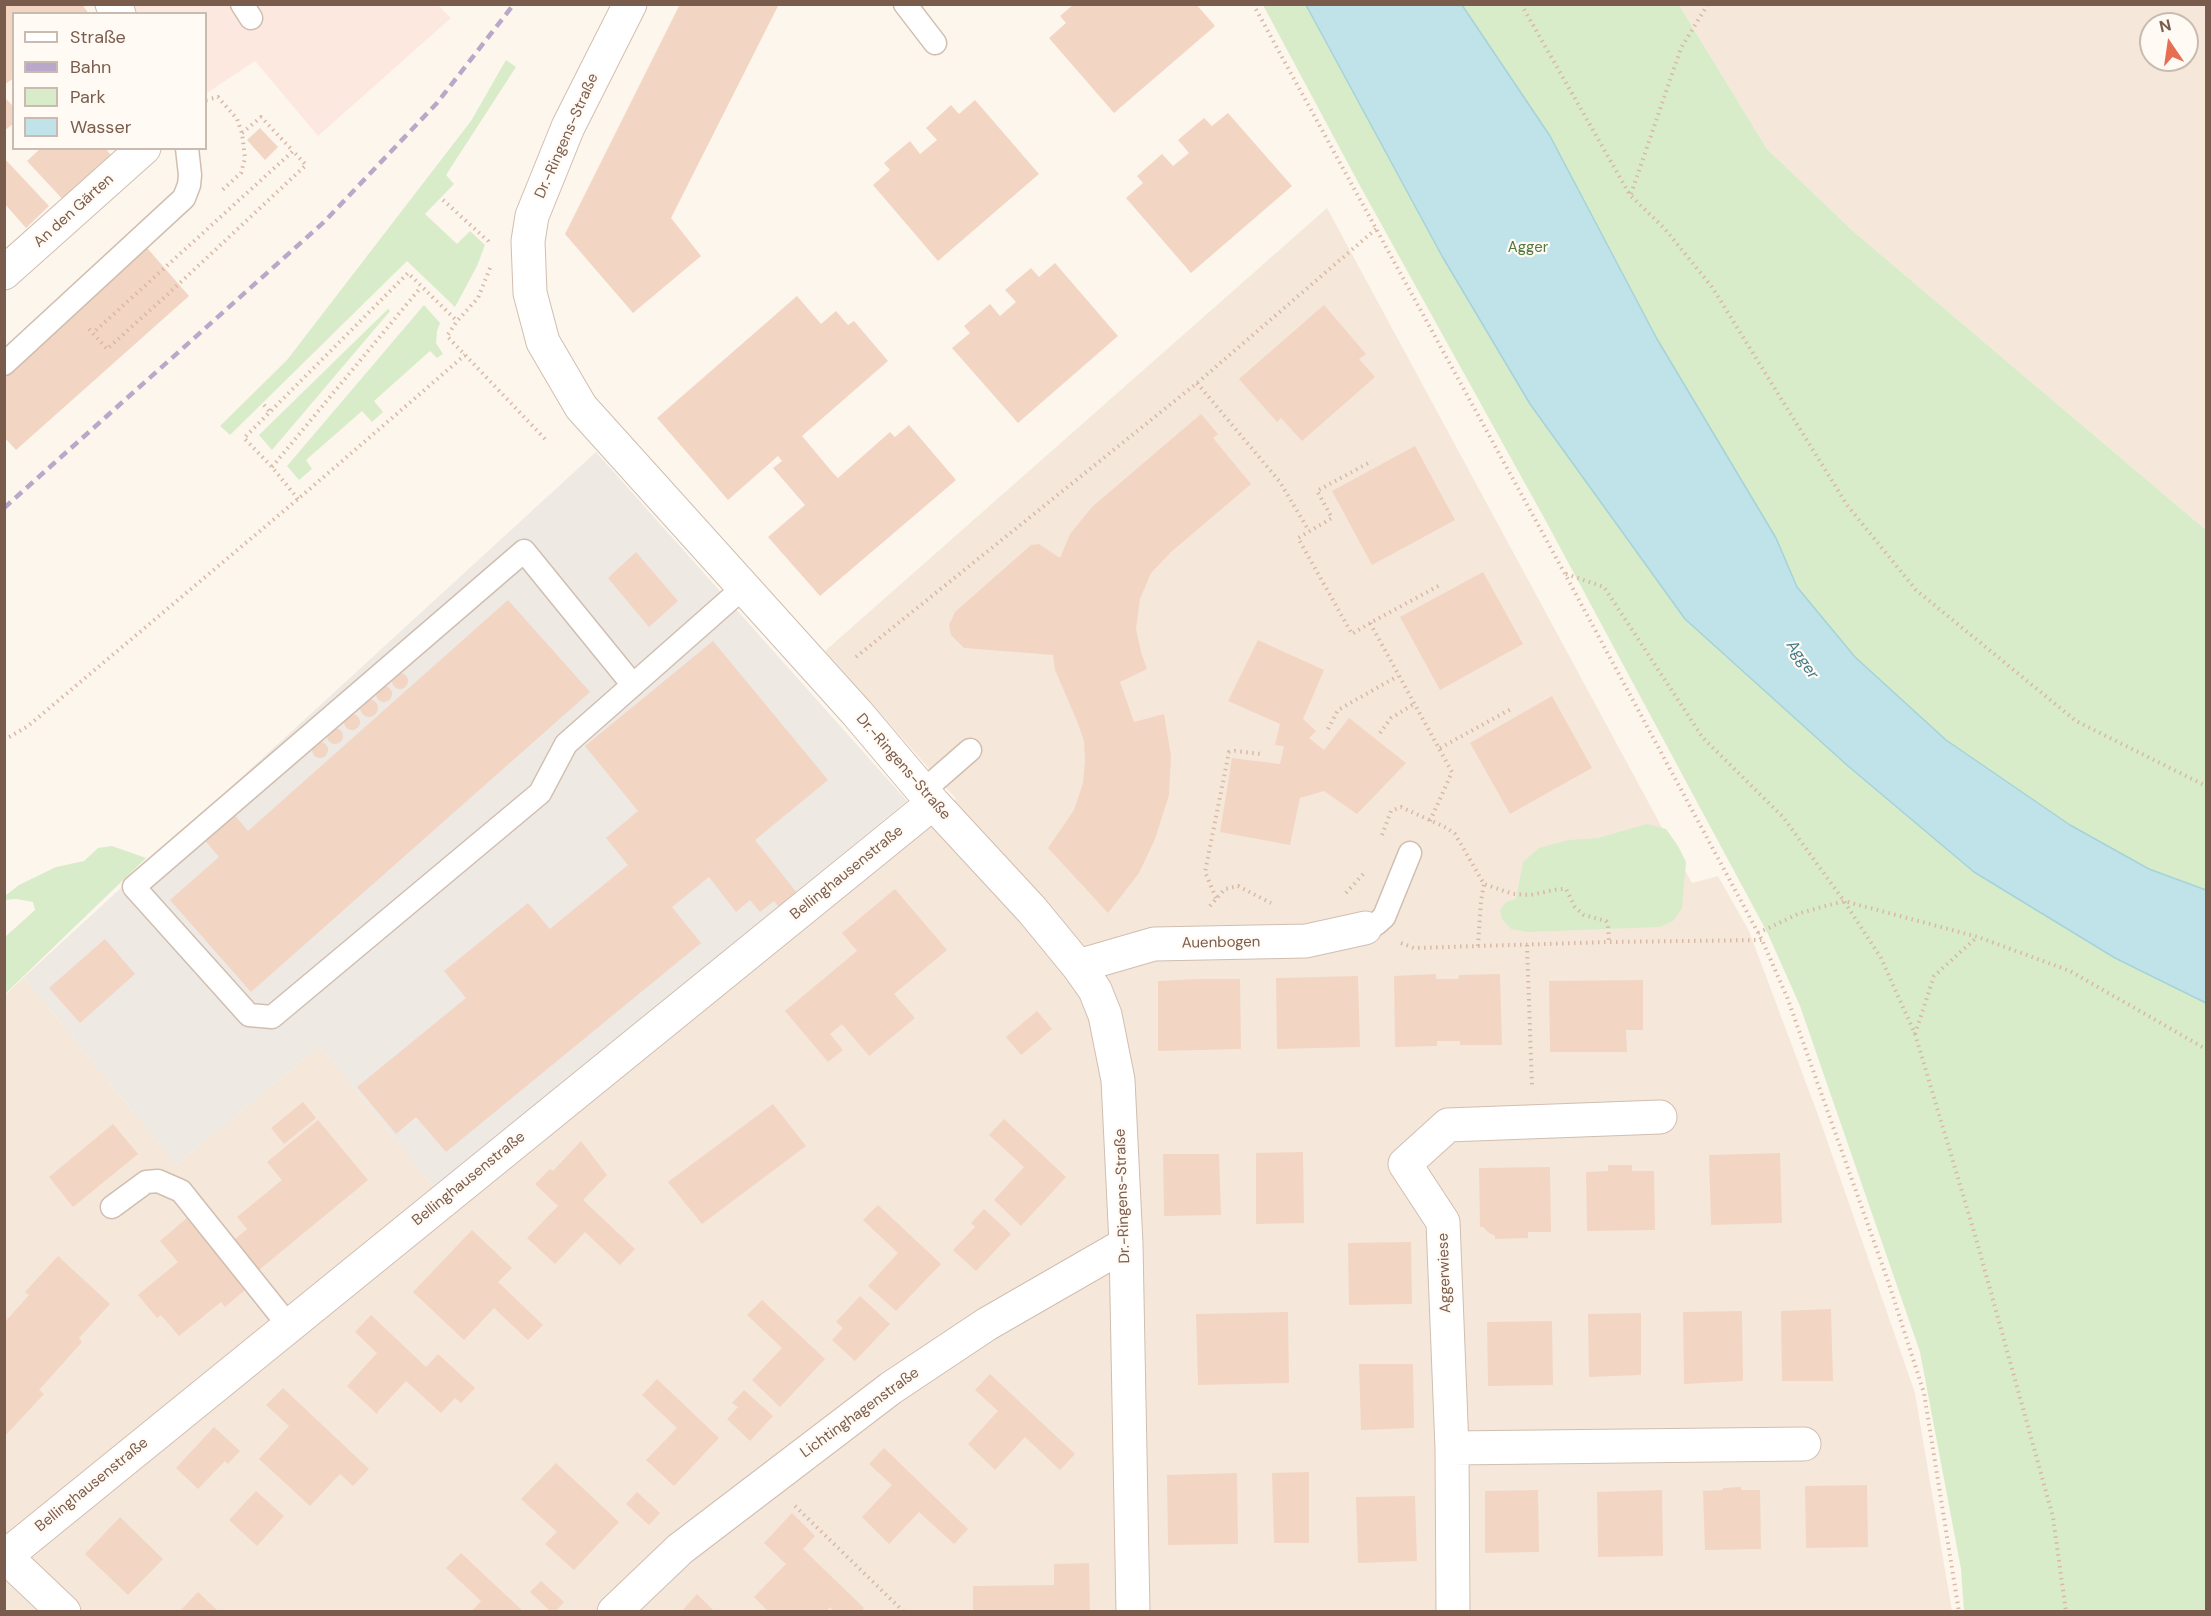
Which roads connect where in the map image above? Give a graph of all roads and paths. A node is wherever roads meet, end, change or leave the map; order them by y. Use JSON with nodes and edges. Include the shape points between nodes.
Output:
{"nodes":[{"id":1,"x":630,"y":4,"type":"edge"},
{"id":2,"x":905,"y":4,"type":"edge"},
{"id":3,"x":1253,"y":4,"type":"edge"},
{"id":4,"x":1521,"y":4,"type":"edge"},
{"id":5,"x":1708,"y":4,"type":"edge"},
{"id":6,"x":935,"y":43,"type":"dead end"},
{"id":7,"x":242,"y":133,"type":"dead end"},
{"id":8,"x":142,"y":150,"type":"edge"},
{"id":9,"x":187,"y":150,"type":"edge"},
{"id":10,"x":293,"y":151,"type":"junction"},
{"id":11,"x":1630,"y":195,"type":"junction"},
{"id":12,"x":443,"y":200,"type":"dead end"},
{"id":13,"x":1376,"y":228,"type":"junction"},
{"id":14,"x":493,"y":251,"type":"dead end"},
{"id":15,"x":490,"y":262,"type":"dead end"},
{"id":16,"x":4,"y":273,"type":"edge"},
{"id":17,"x":484,"y":285,"type":"dead end"},
{"id":18,"x":421,"y":287,"type":"junction"},
{"id":19,"x":465,"y":355,"type":"junction"},
{"id":20,"x":4,"y":364,"type":"edge"},
{"id":21,"x":1197,"y":383,"type":"junction"},
{"id":22,"x":264,"y":405,"type":"dead end"},
{"id":23,"x":270,"y":412,"type":"junction"},
{"id":24,"x":546,"y":440,"type":"dead end"},
{"id":25,"x":1372,"y":461,"type":"dead end"},
{"id":26,"x":272,"y":467,"type":"junction"},
{"id":27,"x":298,"y":499,"type":"junction"},
{"id":28,"x":1309,"y":531,"type":"junction"},
{"id":29,"x":1565,"y":573,"type":"junction"},
{"id":30,"x":1442,"y":584,"type":"dead end"},
{"id":31,"x":744,"y":587,"type":"junction"},
{"id":32,"x":1370,"y":623,"type":"junction"},
{"id":33,"x":1398,"y":676,"type":"junction"},
{"id":34,"x":827,"y":680,"type":"junction"},
{"id":35,"x":633,"y":685,"type":"junction"},
{"id":36,"x":1414,"y":704,"type":"junction"},
{"id":37,"x":1511,"y":709,"type":"dead end"},
{"id":38,"x":1328,"y":729,"type":"dead end"},
{"id":39,"x":1380,"y":732,"type":"dead end"},
{"id":40,"x":4,"y":740,"type":"edge"},
{"id":41,"x":1440,"y":748,"type":"junction"},
{"id":42,"x":970,"y":750,"type":"dead end"},
{"id":43,"x":1261,"y":754,"type":"dead end"},
{"id":44,"x":2206,"y":786,"type":"edge"},
{"id":45,"x":928,"y":797,"type":"junction"},
{"id":46,"x":1430,"y":821,"type":"dead end"},
{"id":47,"x":1410,"y":853,"type":"dead end"},
{"id":48,"x":1484,"y":884,"type":"dead end"},
{"id":49,"x":1216,"y":898,"type":"dead end"},
{"id":50,"x":1844,"y":901,"type":"junction"},
{"id":51,"x":1365,"y":928,"type":"junction"},
{"id":52,"x":1758,"y":933,"type":"junction"},
{"id":53,"x":1977,"y":937,"type":"junction"},
{"id":54,"x":1762,"y":940,"type":"junction"},
{"id":55,"x":1527,"y":945,"type":"junction"},
{"id":56,"x":1478,"y":946,"type":"junction"},
{"id":57,"x":1078,"y":966,"type":"junction"},
{"id":58,"x":1915,"y":1034,"type":"junction"},
{"id":59,"x":2206,"y":1049,"type":"edge"},
{"id":60,"x":1660,"y":1117,"type":"dead end"},
{"id":61,"x":1533,"y":1120,"type":"junction"},
{"id":62,"x":112,"y":1207,"type":"dead end"},
{"id":63,"x":1126,"y":1244,"type":"junction"},
{"id":64,"x":289,"y":1326,"type":"junction"},
{"id":65,"x":1804,"y":1444,"type":"dead end"},
{"id":66,"x":1452,"y":1448,"type":"junction"},
{"id":67,"x":768,"y":1481,"type":"junction"},
{"id":68,"x":5,"y":1555,"type":"edge"},
{"id":69,"x":64,"y":1611,"type":"edge"},
{"id":70,"x":614,"y":1611,"type":"edge"},
{"id":71,"x":904,"y":1611,"type":"edge"},
{"id":72,"x":1132,"y":1611,"type":"edge"},
{"id":73,"x":1453,"y":1611,"type":"edge"},
{"id":74,"x":1960,"y":1611,"type":"edge"},
{"id":75,"x":2066,"y":1611,"type":"edge"}],
"edges":[{"from":1,"to":31,"type":"street","name":"Dr.-Ringens-Straße","via":[[568,127],[532,216],[528,241],[530,293],[543,342],[581,407]]},
{"from":2,"to":6,"type":"lane"},
{"from":3,"to":13,"type":"path"},
{"from":4,"to":11,"type":"path"},
{"from":5,"to":11,"type":"path","via":[[1681,48]]},
{"from":7,"to":10,"type":"path","via":[[261,117]]},
{"from":8,"to":16,"type":"street","name":"An den Gärten"},
{"from":9,"to":20,"type":"lane","via":[[190,175],[184,198]]},
{"from":10,"to":10,"type":"path","via":[[93,333],[107,349],[169,297],[306,165]]},
{"from":11,"to":44,"type":"path","via":[[1665,229],[1712,287],[1848,505],[1916,590],[2076,721]]},
{"from":12,"to":14,"type":"path","via":[[488,241]]},
{"from":13,"to":21,"type":"path"},
{"from":13,"to":29,"type":"path"},
{"from":15,"to":17,"type":"path"},
{"from":18,"to":19,"type":"path","via":[[457,321],[447,336]]},
{"from":18,"to":23,"type":"path","via":[[408,273]]},
{"from":18,"to":26,"type":"path"},
{"from":19,"to":24,"type":"path"},
{"from":19,"to":27,"type":"path"},
{"from":21,"to":28,"type":"path","via":[[1280,482]]},
{"from":21,"to":34,"type":"path"},
{"from":22,"to":23,"type":"path"},
{"from":23,"to":26,"type":"path","via":[[244,438]]},
{"from":25,"to":28,"type":"path","via":[[1317,491],[1332,519]]},
{"from":26,"to":27,"type":"path"},
{"from":27,"to":40,"type":"path","via":[[28,726]]},
{"from":28,"to":32,"type":"path","via":[[1298,538],[1352,634]]},
{"from":29,"to":50,"type":"path","via":[[1604,587],[1703,738],[1783,817]]},
{"from":29,"to":52,"type":"path"},
{"from":30,"to":32,"type":"path"},
{"from":31,"to":34,"type":"street","name":"Dr.-Ringens-Straße"},
{"from":31,"to":35,"type":"lane"},
{"from":32,"to":33,"type":"path"},
{"from":33,"to":36,"type":"path"},
{"from":33,"to":38,"type":"path","via":[[1338,710]]},
{"from":34,"to":45,"type":"street","name":"Dr.-Ringens-Straße"},
{"from":35,"to":35,"type":"lane","via":[[566,744],[540,793],[273,1017],[249,1015],[134,887],[524,551]]},
{"from":36,"to":39,"type":"path","via":[[1391,718]]},
{"from":36,"to":41,"type":"path"},
{"from":37,"to":41,"type":"path"},
{"from":41,"to":46,"type":"path","via":[[1452,772]]},
{"from":42,"to":45,"type":"lane"},
{"from":43,"to":49,"type":"path","via":[[1229,752],[1205,872]]},
{"from":45,"to":57,"type":"street","name":"Dr.-Ringens-Straße"},
{"from":45,"to":64,"type":"street","name":"Bellinghausenstraße"},
{"from":47,"to":51,"type":"lane","via":[[1384,917]]},
{"from":48,"to":56,"type":"path"},
{"from":50,"to":52,"type":"path","via":[[1800,913]]},
{"from":50,"to":53,"type":"path"},
{"from":50,"to":58,"type":"path","via":[[1881,957]]},
{"from":51,"to":56,"type":"path","via":[[1414,948]]},
{"from":51,"to":57,"type":"street","name":"Auenbogen","via":[[1306,941],[1154,944]]},
{"from":52,"to":54,"type":"path"},
{"from":53,"to":58,"type":"path","via":[[1934,976]]},
{"from":53,"to":59,"type":"path","via":[[2070,971]]},
{"from":54,"to":55,"type":"path"},
{"from":54,"to":74,"type":"path","via":[[1787,997],[1924,1393]]},
{"from":55,"to":56,"type":"path"},
{"from":55,"to":61,"type":"path"},
{"from":57,"to":63,"type":"street","name":"Dr.-Ringens-Straße","via":[[1095,990],[1105,1015],[1118,1080]]},
{"from":58,"to":75,"type":"path","via":[[2052,1517]]},
{"from":60,"to":61,"type":"street","name":"Aggerwiese"},
{"from":61,"to":66,"type":"street","name":"Aggerwiese","via":[[1448,1125],[1405,1164],[1443,1222]]},
{"from":62,"to":64,"type":"lane","via":[[146,1182],[158,1181],[181,1191]]},
{"from":63,"to":67,"type":"street","name":"Lichtinghagenstraße","via":[[987,1323],[891,1388]]},
{"from":63,"to":72,"type":"street","name":"Dr.-Ringens-Straße"},
{"from":64,"to":68,"type":"street","name":"Bellinghausenstraße"},
{"from":65,"to":66,"type":"street"},
{"from":66,"to":73,"type":"street","name":"Aggerwiese"},
{"from":67,"to":70,"type":"street","name":"Lichtinghagenstraße","via":[[680,1549]]},
{"from":67,"to":71,"type":"path"},
{"from":68,"to":69,"type":"street"}]}
